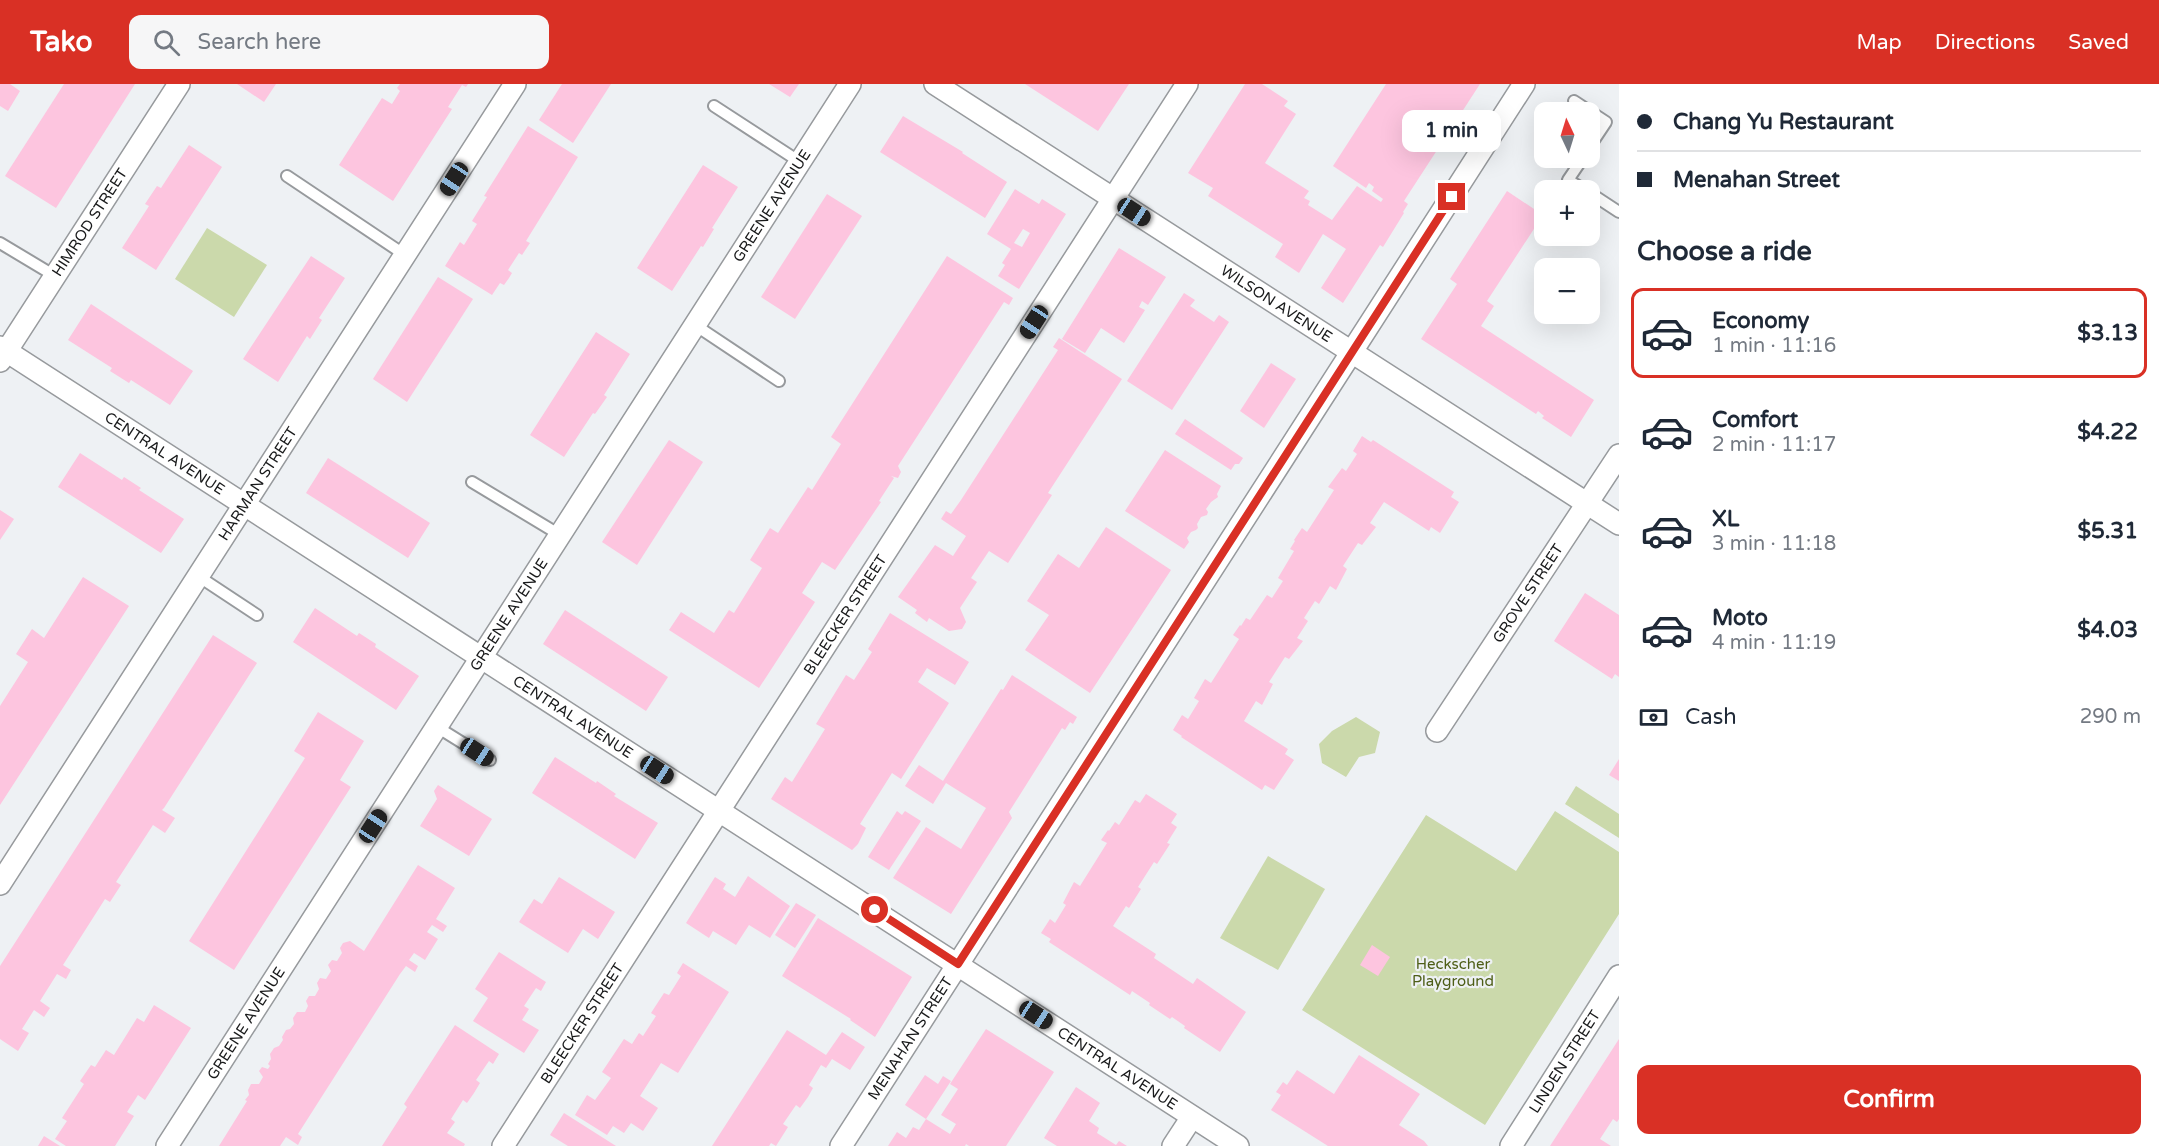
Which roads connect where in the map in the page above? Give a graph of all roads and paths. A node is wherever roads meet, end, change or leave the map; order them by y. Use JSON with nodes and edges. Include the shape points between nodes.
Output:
{"nodes":[{"id":1,"x":179,"y":84,"type":"edge"},
{"id":2,"x":515,"y":84,"type":"edge"},
{"id":3,"x":850,"y":84,"type":"edge"},
{"id":4,"x":935,"y":84,"type":"edge"},
{"id":5,"x":1187,"y":84,"type":"edge"},
{"id":6,"x":1524,"y":84,"type":"edge"},
{"id":7,"x":714,"y":106,"type":"dead end"},
{"id":8,"x":1600,"y":118,"type":"edge"},
{"id":9,"x":1600,"y":131,"type":"edge"},
{"id":10,"x":800,"y":162,"type":"junction"},
{"id":11,"x":287,"y":176,"type":"dead end"},
{"id":12,"x":1113,"y":199,"type":"junction"},
{"id":13,"x":1600,"y":200,"type":"edge"},
{"id":14,"x":1619,"y":212,"type":"edge"},
{"id":15,"x":0,"y":243,"type":"edge"},
{"id":16,"x":405,"y":255,"type":"junction"},
{"id":17,"x":55,"y":276,"type":"junction"},
{"id":18,"x":695,"y":326,"type":"junction"},
{"id":19,"x":2,"y":353,"type":"edge"},
{"id":20,"x":1352,"y":353,"type":"junction"},
{"id":21,"x":779,"y":381,"type":"dead end"},
{"id":22,"x":1619,"y":455,"type":"edge"},
{"id":23,"x":472,"y":482,"type":"dead end"},
{"id":24,"x":244,"y":504,"type":"junction"},
{"id":25,"x":1588,"y":504,"type":"junction"},
{"id":26,"x":1619,"y":524,"type":"edge"},
{"id":27,"x":560,"y":536,"type":"junction"},
{"id":28,"x":198,"y":576,"type":"junction"},
{"id":29,"x":257,"y":615,"type":"dead end"},
{"id":30,"x":482,"y":657,"type":"junction"},
{"id":31,"x":437,"y":727,"type":"junction"},
{"id":32,"x":1437,"y":730,"type":"dead end"},
{"id":33,"x":490,"y":760,"type":"dead end"},
{"id":34,"x":720,"y":810,"type":"junction"},
{"id":35,"x":0,"y":884,"type":"edge"},
{"id":36,"x":958,"y":964,"type":"junction"},
{"id":37,"x":1619,"y":976,"type":"edge"},
{"id":38,"x":1192,"y":1117,"type":"junction"},
{"id":39,"x":167,"y":1146,"type":"edge"},
{"id":40,"x":503,"y":1146,"type":"edge"},
{"id":41,"x":841,"y":1146,"type":"edge"},
{"id":42,"x":1173,"y":1146,"type":"edge"},
{"id":43,"x":1239,"y":1146,"type":"edge"},
{"id":44,"x":1510,"y":1146,"type":"edge"}],
"edges":[{"from":1,"to":17,"type":"street","name":"HIMROD STREET"},
{"from":2,"to":16,"type":"street","name":"HARMAN STREET"},
{"from":3,"to":10,"type":"street","name":"GREENE AVENUE"},
{"from":4,"to":12,"type":"street","name":"WILSON AVENUE"},
{"from":5,"to":12,"type":"street","name":"BLEECKER STREET"},
{"from":6,"to":20,"type":"street","name":"MENAHAN STREET"},
{"from":7,"to":10,"type":"lane"},
{"from":8,"to":9,"type":"lane","via":[[1606,122]]},
{"from":10,"to":18,"type":"street","name":"GREENE AVENUE"},
{"from":11,"to":16,"type":"lane"},
{"from":12,"to":20,"type":"street","name":"WILSON AVENUE"},
{"from":12,"to":34,"type":"street","name":"BLEECKER STREET"},
{"from":13,"to":14,"type":"lane"},
{"from":15,"to":17,"type":"lane"},
{"from":16,"to":24,"type":"street","name":"HARMAN STREET"},
{"from":17,"to":19,"type":"street","name":"HIMROD STREET"},
{"from":18,"to":21,"type":"lane"},
{"from":18,"to":27,"type":"street","name":"GREENE AVENUE"},
{"from":19,"to":24,"type":"street","name":"CENTRAL AVENUE"},
{"from":20,"to":25,"type":"street","name":"WILSON AVENUE"},
{"from":20,"to":36,"type":"street","name":"MENAHAN STREET"},
{"from":22,"to":25,"type":"street","name":"GROVE STREET"},
{"from":23,"to":27,"type":"lane"},
{"from":24,"to":28,"type":"street","name":"HARMAN STREET"},
{"from":24,"to":30,"type":"street","name":"CENTRAL AVENUE"},
{"from":25,"to":26,"type":"street","name":"WILSON AVENUE"},
{"from":25,"to":32,"type":"street","name":"GROVE STREET"},
{"from":27,"to":30,"type":"street","name":"GREENE AVENUE"},
{"from":28,"to":29,"type":"lane"},
{"from":28,"to":35,"type":"street","name":"HARMAN STREET"},
{"from":30,"to":31,"type":"street","name":"GREENE AVENUE"},
{"from":30,"to":34,"type":"street","name":"CENTRAL AVENUE"},
{"from":31,"to":33,"type":"lane"},
{"from":31,"to":39,"type":"street","name":"GREENE AVENUE"},
{"from":34,"to":36,"type":"street","name":"CENTRAL AVENUE"},
{"from":34,"to":40,"type":"street","name":"BLEECKER STREET"},
{"from":36,"to":38,"type":"street","name":"CENTRAL AVENUE"},
{"from":36,"to":41,"type":"street","name":"MENAHAN STREET"},
{"from":37,"to":44,"type":"street","name":"LINDEN STREET"},
{"from":38,"to":42,"type":"street"},
{"from":38,"to":43,"type":"street","name":"CENTRAL AVENUE"}]}
